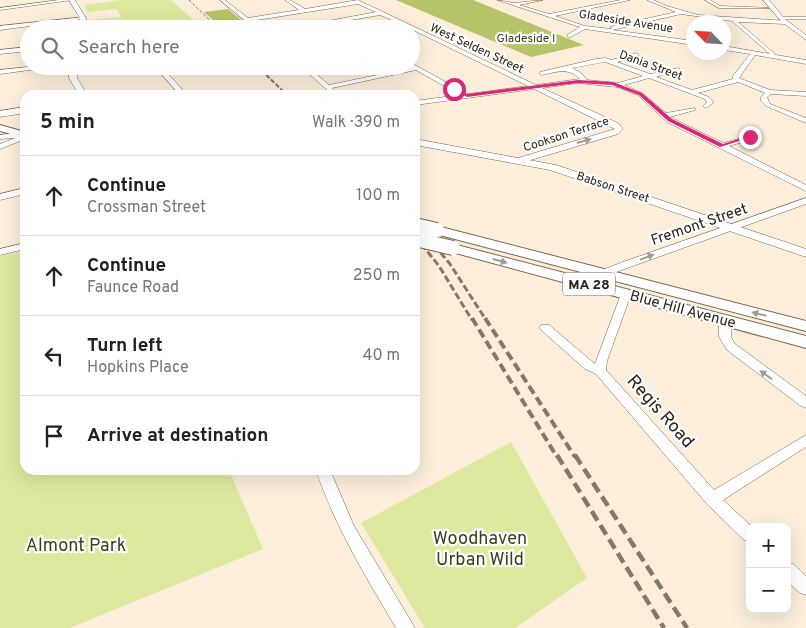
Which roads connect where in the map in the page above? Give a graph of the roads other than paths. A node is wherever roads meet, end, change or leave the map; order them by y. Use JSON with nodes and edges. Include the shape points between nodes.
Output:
{"nodes":[{"id":1,"x":71,"y":0,"type":"edge"},
{"id":2,"x":222,"y":0,"type":"edge"},
{"id":3,"x":287,"y":0,"type":"edge"},
{"id":4,"x":499,"y":0,"type":"edge"},
{"id":5,"x":541,"y":0,"type":"edge"},
{"id":6,"x":628,"y":0,"type":"edge"},
{"id":7,"x":649,"y":0,"type":"edge"},
{"id":8,"x":707,"y":0,"type":"edge"},
{"id":9,"x":766,"y":0,"type":"edge"},
{"id":10,"x":356,"y":1,"type":"edge"},
{"id":11,"x":514,"y":5,"type":"junction"},
{"id":12,"x":773,"y":8,"type":"junction"},
{"id":13,"x":0,"y":9,"type":"edge"},
{"id":14,"x":304,"y":11,"type":"junction"},
{"id":15,"x":679,"y":12,"type":"junction"},
{"id":16,"x":381,"y":13,"type":"junction"},
{"id":17,"x":547,"y":16,"type":"junction"},
{"id":18,"x":83,"y":18,"type":"joint"},
{"id":19,"x":806,"y":18,"type":"edge"},
{"id":20,"x":66,"y":20,"type":"edge"},
{"id":21,"x":246,"y":20,"type":"joint"},
{"id":22,"x":340,"y":20,"type":"edge"},
{"id":23,"x":395,"y":20,"type":"edge"},
{"id":24,"x":783,"y":20,"type":"junction"},
{"id":25,"x":734,"y":21,"type":"junction"},
{"id":26,"x":20,"y":26,"type":"edge"},
{"id":27,"x":584,"y":27,"type":"junction"},
{"id":28,"x":0,"y":28,"type":"edge"},
{"id":29,"x":608,"y":30,"type":"junction"},
{"id":30,"x":420,"y":32,"type":"edge"},
{"id":31,"x":569,"y":36,"type":"dead end"},
{"id":32,"x":431,"y":37,"type":"junction"},
{"id":33,"x":806,"y":38,"type":"edge"},
{"id":34,"x":420,"y":39,"type":"edge"},
{"id":35,"x":686,"y":42,"type":"edge"},
{"id":36,"x":731,"y":49,"type":"edge"},
{"id":37,"x":20,"y":50,"type":"edge"},
{"id":38,"x":0,"y":52,"type":"edge"},
{"id":39,"x":754,"y":54,"type":"junction"},
{"id":40,"x":637,"y":55,"type":"dead end"},
{"id":41,"x":774,"y":57,"type":"junction"},
{"id":42,"x":610,"y":62,"type":"junction"},
{"id":43,"x":806,"y":62,"type":"edge"},
{"id":44,"x":566,"y":68,"type":"junction"},
{"id":45,"x":420,"y":69,"type":"edge"},
{"id":46,"x":677,"y":69,"type":"dead end"},
{"id":47,"x":20,"y":70,"type":"edge"},
{"id":48,"x":0,"y":72,"type":"edge"},
{"id":49,"x":542,"y":73,"type":"dead end"},
{"id":50,"x":73,"y":75,"type":"edge"},
{"id":51,"x":165,"y":75,"type":"edge"},
{"id":52,"x":314,"y":75,"type":"edge"},
{"id":53,"x":375,"y":75,"type":"edge"},
{"id":54,"x":649,"y":76,"type":"junction"},
{"id":55,"x":737,"y":80,"type":"junction"},
{"id":56,"x":585,"y":81,"type":"junction"},
{"id":57,"x":618,"y":85,"type":"junction"},
{"id":58,"x":327,"y":86,"type":"junction"},
{"id":59,"x":538,"y":87,"type":"junction"},
{"id":60,"x":80,"y":90,"type":"edge"},
{"id":61,"x":179,"y":90,"type":"edge"},
{"id":62,"x":331,"y":90,"type":"edge"},
{"id":63,"x":693,"y":92,"type":"junction"},
{"id":64,"x":769,"y":92,"type":"junction"},
{"id":65,"x":806,"y":94,"type":"edge"},
{"id":66,"x":467,"y":96,"type":"junction"},
{"id":67,"x":420,"y":102,"type":"edge"},
{"id":68,"x":706,"y":106,"type":"dead end"},
{"id":69,"x":694,"y":109,"type":"dead end"},
{"id":70,"x":20,"y":111,"type":"edge"},
{"id":71,"x":0,"y":114,"type":"edge"},
{"id":72,"x":664,"y":116,"type":"junction"},
{"id":73,"x":0,"y":119,"type":"edge"},
{"id":74,"x":806,"y":121,"type":"edge"},
{"id":75,"x":0,"y":128,"type":"edge"},
{"id":76,"x":618,"y":129,"type":"joint"},
{"id":77,"x":20,"y":131,"type":"edge"},
{"id":78,"x":20,"y":132,"type":"edge"},
{"id":79,"x":20,"y":134,"type":"edge"},
{"id":80,"x":20,"y":135,"type":"edge"},
{"id":81,"x":0,"y":137,"type":"edge"},
{"id":82,"x":750,"y":137,"type":"dead end"},
{"id":83,"x":420,"y":143,"type":"edge"},
{"id":84,"x":722,"y":146,"type":"junction"},
{"id":85,"x":0,"y":147,"type":"edge"},
{"id":86,"x":521,"y":160,"type":"junction"},
{"id":87,"x":806,"y":188,"type":"edge"},
{"id":88,"x":20,"y":192,"type":"edge"},
{"id":89,"x":0,"y":197,"type":"edge"},
{"id":90,"x":806,"y":200,"type":"edge"},
{"id":91,"x":420,"y":226,"type":"edge"},
{"id":92,"x":733,"y":228,"type":"junction"},
{"id":93,"x":420,"y":239,"type":"edge"},
{"id":94,"x":20,"y":247,"type":"edge"},
{"id":95,"x":453,"y":248,"type":"joint"},
{"id":96,"x":0,"y":252,"type":"edge"},
{"id":97,"x":806,"y":253,"type":"edge"},
{"id":98,"x":601,"y":274,"type":"junction"},
{"id":99,"x":626,"y":294,"type":"junction"},
{"id":100,"x":725,"y":321,"type":"junction"},
{"id":101,"x":806,"y":326,"type":"edge"},
{"id":102,"x":545,"y":328,"type":"dead end"},
{"id":103,"x":806,"y":342,"type":"edge"},
{"id":104,"x":600,"y":371,"type":"junction"},
{"id":105,"x":806,"y":403,"type":"edge"},
{"id":106,"x":806,"y":440,"type":"edge"},
{"id":107,"x":325,"y":475,"type":"edge"},
{"id":108,"x":712,"y":499,"type":"junction"},
{"id":109,"x":746,"y":531,"type":"edge"},
{"id":110,"x":791,"y":574,"type":"edge"},
{"id":111,"x":806,"y":587,"type":"edge"},
{"id":112,"x":406,"y":628,"type":"edge"}],
"edges":[{"from":1,"to":13,"type":"street"},
{"from":1,"to":18,"type":"main road"},
{"from":2,"to":21,"type":"street"},
{"from":3,"to":14,"type":"street"},
{"from":4,"to":11,"type":"street","name":"Gladeside Avenue"},
{"from":5,"to":11,"type":"street"},
{"from":6,"to":17,"type":"street"},
{"from":7,"to":15,"type":"street"},
{"from":8,"to":12,"type":"street","via":[[719,7]]},
{"from":9,"to":12,"type":"main road"},
{"from":10,"to":14,"type":"street"},
{"from":10,"to":16,"type":"street","name":"West Selden Street"},
{"from":11,"to":17,"type":"street","name":"Gladeside Avenue"},
{"from":12,"to":24,"type":"main road"},
{"from":14,"to":21,"type":"street"},
{"from":15,"to":25,"type":"street"},
{"from":15,"to":29,"type":"street"},
{"from":16,"to":22,"type":"street"},
{"from":16,"to":23,"type":"street","name":"West Selden Street"},
{"from":17,"to":27,"type":"street","name":"Gladeside Avenue"},
{"from":18,"to":20,"type":"street"},
{"from":19,"to":24,"type":"street"},
{"from":24,"to":25,"type":"street"},
{"from":24,"to":33,"type":"main road"},
{"from":25,"to":41,"type":"street"},
{"from":26,"to":28,"type":"street"},
{"from":27,"to":29,"type":"street","name":"Gladeside Avenue"},
{"from":27,"to":31,"type":"street"},
{"from":29,"to":35,"type":"street","name":"Gladeside Avenue"},
{"from":30,"to":32,"type":"street","name":"West Selden Street"},
{"from":32,"to":34,"type":"street"},
{"from":32,"to":59,"type":"street","name":"West Selden Street"},
{"from":36,"to":39,"type":"street"},
{"from":37,"to":38,"type":"street"},
{"from":39,"to":41,"type":"street"},
{"from":39,"to":55,"type":"street","via":[[736,76]]},
{"from":40,"to":42,"type":"street"},
{"from":41,"to":43,"type":"street"},
{"from":42,"to":44,"type":"street","name":"Dania Street","via":[[599,60]]},
{"from":42,"to":54,"type":"street","name":"Dania Street"},
{"from":44,"to":49,"type":"street","name":"Dania Street"},
{"from":44,"to":56,"type":"street"},
{"from":45,"to":66,"type":"street"},
{"from":46,"to":54,"type":"street"},
{"from":47,"to":48,"type":"street"},
{"from":50,"to":60,"type":"main road"},
{"from":51,"to":61,"type":"street"},
{"from":52,"to":58,"type":"street"},
{"from":53,"to":58,"type":"street"},
{"from":54,"to":57,"type":"street"},
{"from":54,"to":63,"type":"street","name":"Dania Street"},
{"from":55,"to":63,"type":"street"},
{"from":55,"to":64,"type":"street"},
{"from":56,"to":57,"type":"street"},
{"from":56,"to":59,"type":"street"},
{"from":57,"to":72,"type":"street","via":[[640,94]]},
{"from":58,"to":62,"type":"street"},
{"from":59,"to":66,"type":"street"},
{"from":59,"to":76,"type":"street","name":"West Selden Street"},
{"from":63,"to":68,"type":"street","name":"Dania Street","via":[[711,101]]},
{"from":64,"to":65,"type":"street"},
{"from":64,"to":74,"type":"street","via":[[764,97],[768,105]]},
{"from":66,"to":67,"type":"street"},
{"from":69,"to":72,"type":"street"},
{"from":70,"to":71,"type":"main road"},
{"from":72,"to":84,"type":"street"},
{"from":73,"to":77,"type":"highway"},
{"from":75,"to":78,"type":"highway"},
{"from":86,"to":76,"type":"street","name":"Cookson Terrace","one_way":true},
{"from":79,"to":81,"type":"street"},
{"from":80,"to":85,"type":"street"},
{"from":82,"to":84,"type":"street"},
{"from":83,"to":86,"type":"main road","name":"Babson Street"},
{"from":84,"to":87,"type":"street"},
{"from":86,"to":92,"type":"main road","name":"Babson Street","via":[[592,180]]},
{"from":88,"to":89,"type":"street"},
{"from":90,"to":92,"type":"street","name":"Fremont Street"},
{"from":91,"to":98,"type":"highway","name":"Blue Hill Avenue","number":"MA 28","bridge":true},
{"from":92,"to":97,"type":"main road","name":"Babson Street"},
{"from":98,"to":92,"type":"street","name":"Fremont Street","one_way":true},
{"from":93,"to":95,"type":"highway","name":"Blue Hill Avenue","number":"MA 28","bridge":true},
{"from":94,"to":96,"type":"street"},
{"from":95,"to":99,"type":"highway","name":"Blue Hill Avenue","number":"MA 28","one_way":true},
{"from":101,"to":98,"type":"highway","name":"Blue Hill Avenue","number":"MA 28","one_way":true},
{"from":99,"to":100,"type":"highway","name":"Blue Hill Avenue","number":"MA 28"},
{"from":99,"to":104,"type":"street"},
{"from":100,"to":103,"type":"highway","name":"Blue Hill Avenue","number":"MA 28"},
{"from":105,"to":100,"type":"street","one_way":true,"via":[[736,352],[725,337]]},
{"from":102,"to":104,"type":"street","name":"Regis Road","via":[[589,366]]},
{"from":104,"to":108,"type":"street","name":"Regis Road"},
{"from":106,"to":108,"type":"street"},
{"from":107,"to":112,"type":"street","via":[[331,496]]},
{"from":108,"to":109,"type":"street","name":"Regis Road"},
{"from":110,"to":111,"type":"street"}]}
